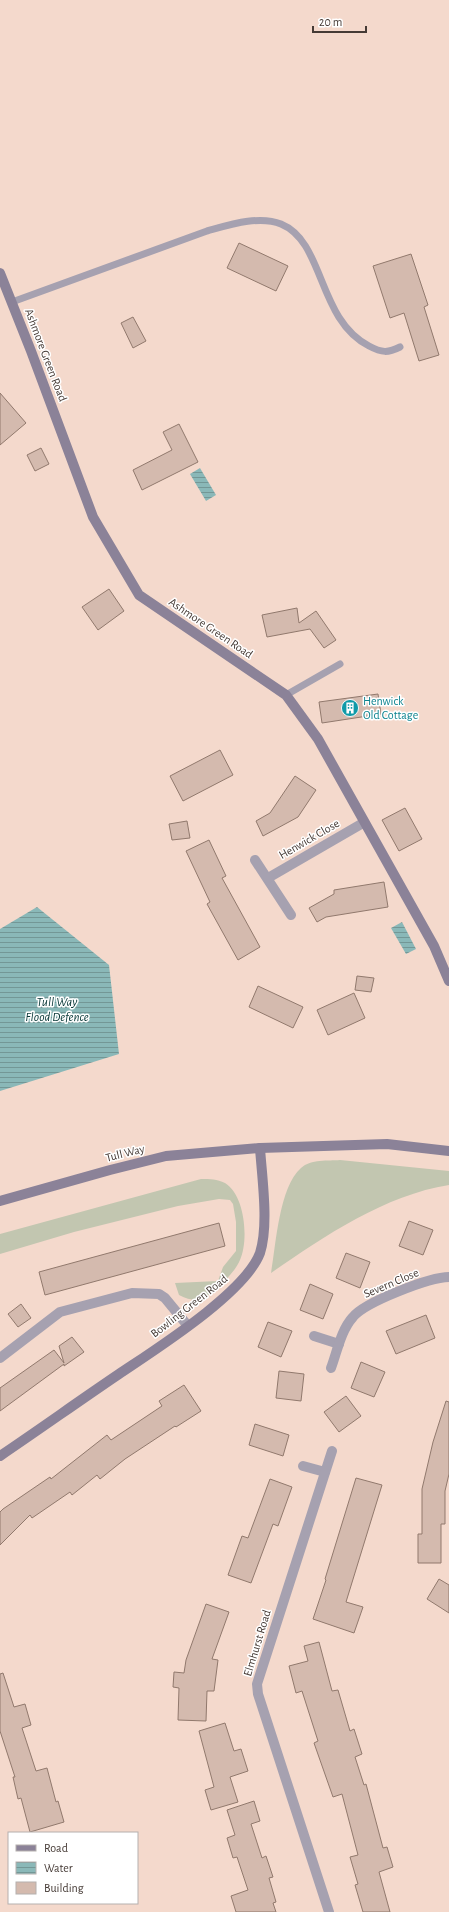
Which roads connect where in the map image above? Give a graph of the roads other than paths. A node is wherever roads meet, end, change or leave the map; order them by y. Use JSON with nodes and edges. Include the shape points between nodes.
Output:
{"nodes":[{"id":1,"x":0,"y":273,"type":"edge"},
{"id":2,"x":12,"y":302,"type":"junction"},
{"id":3,"x":400,"y":347,"type":"dead end"},
{"id":4,"x":340,"y":664,"type":"dead end"},
{"id":5,"x":286,"y":695,"type":"junction"},
{"id":6,"x":363,"y":823,"type":"junction"},
{"id":7,"x":255,"y":860,"type":"dead end"},
{"id":8,"x":268,"y":878,"type":"junction"},
{"id":9,"x":291,"y":915,"type":"dead end"},
{"id":10,"x":449,"y":981,"type":"edge"},
{"id":11,"x":260,"y":1148,"type":"junction"},
{"id":12,"x":449,"y":1151,"type":"edge"},
{"id":13,"x":0,"y":1201,"type":"edge"},
{"id":14,"x":449,"y":1277,"type":"edge"},
{"id":15,"x":188,"y":1326,"type":"junction"},
{"id":16,"x":314,"y":1336,"type":"dead end"},
{"id":17,"x":339,"y":1344,"type":"junction"},
{"id":18,"x":0,"y":1358,"type":"edge"},
{"id":19,"x":331,"y":1368,"type":"dead end"},
{"id":20,"x":332,"y":1451,"type":"dead end"},
{"id":21,"x":0,"y":1456,"type":"edge"},
{"id":22,"x":303,"y":1466,"type":"dead end"},
{"id":23,"x":325,"y":1472,"type":"junction"},
{"id":24,"x":329,"y":1912,"type":"edge"}],
"edges":[{"from":1,"to":2,"type":"street","name":"Ashmore Green Road"},
{"from":2,"to":3,"type":"lane","via":[[207,231],[230,225],[271,221],[282,224],[303,242],[325,294],[350,334],[382,352]]},
{"from":2,"to":5,"type":"street","name":"Ashmore Green Road","via":[[93,517],[139,595]]},
{"from":4,"to":5,"type":"lane"},
{"from":5,"to":6,"type":"street","name":"Ashmore Green Road","via":[[318,739]]},
{"from":6,"to":8,"type":"street","name":"Henwick Close"},
{"from":6,"to":10,"type":"street","name":"Ashmore Green Road","via":[[430,940]]},
{"from":7,"to":8,"type":"street"},
{"from":8,"to":9,"type":"street"},
{"from":11,"to":12,"type":"street","via":[[387,1144]]},
{"from":11,"to":13,"type":"street","name":"Tull Way","via":[[166,1156]]},
{"from":11,"to":15,"type":"street","name":"Bowling Green Road","via":[[264,1223],[259,1254],[238,1284]]},
{"from":14,"to":17,"type":"street","name":"Severn Close","via":[[431,1280],[364,1308],[353,1316],[346,1326]]},
{"from":15,"to":18,"type":"street","via":[[159,1294],[132,1293],[60,1312]]},
{"from":15,"to":21,"type":"street","name":"Bowling Green Road"},
{"from":16,"to":17,"type":"street"},
{"from":17,"to":19,"type":"street","name":"Severn Close"},
{"from":20,"to":23,"type":"street","name":"Elmhurst Road"},
{"from":22,"to":23,"type":"street"},
{"from":23,"to":24,"type":"street","name":"Elmhurst Road","via":[[257,1684],[258,1694]]}]}
